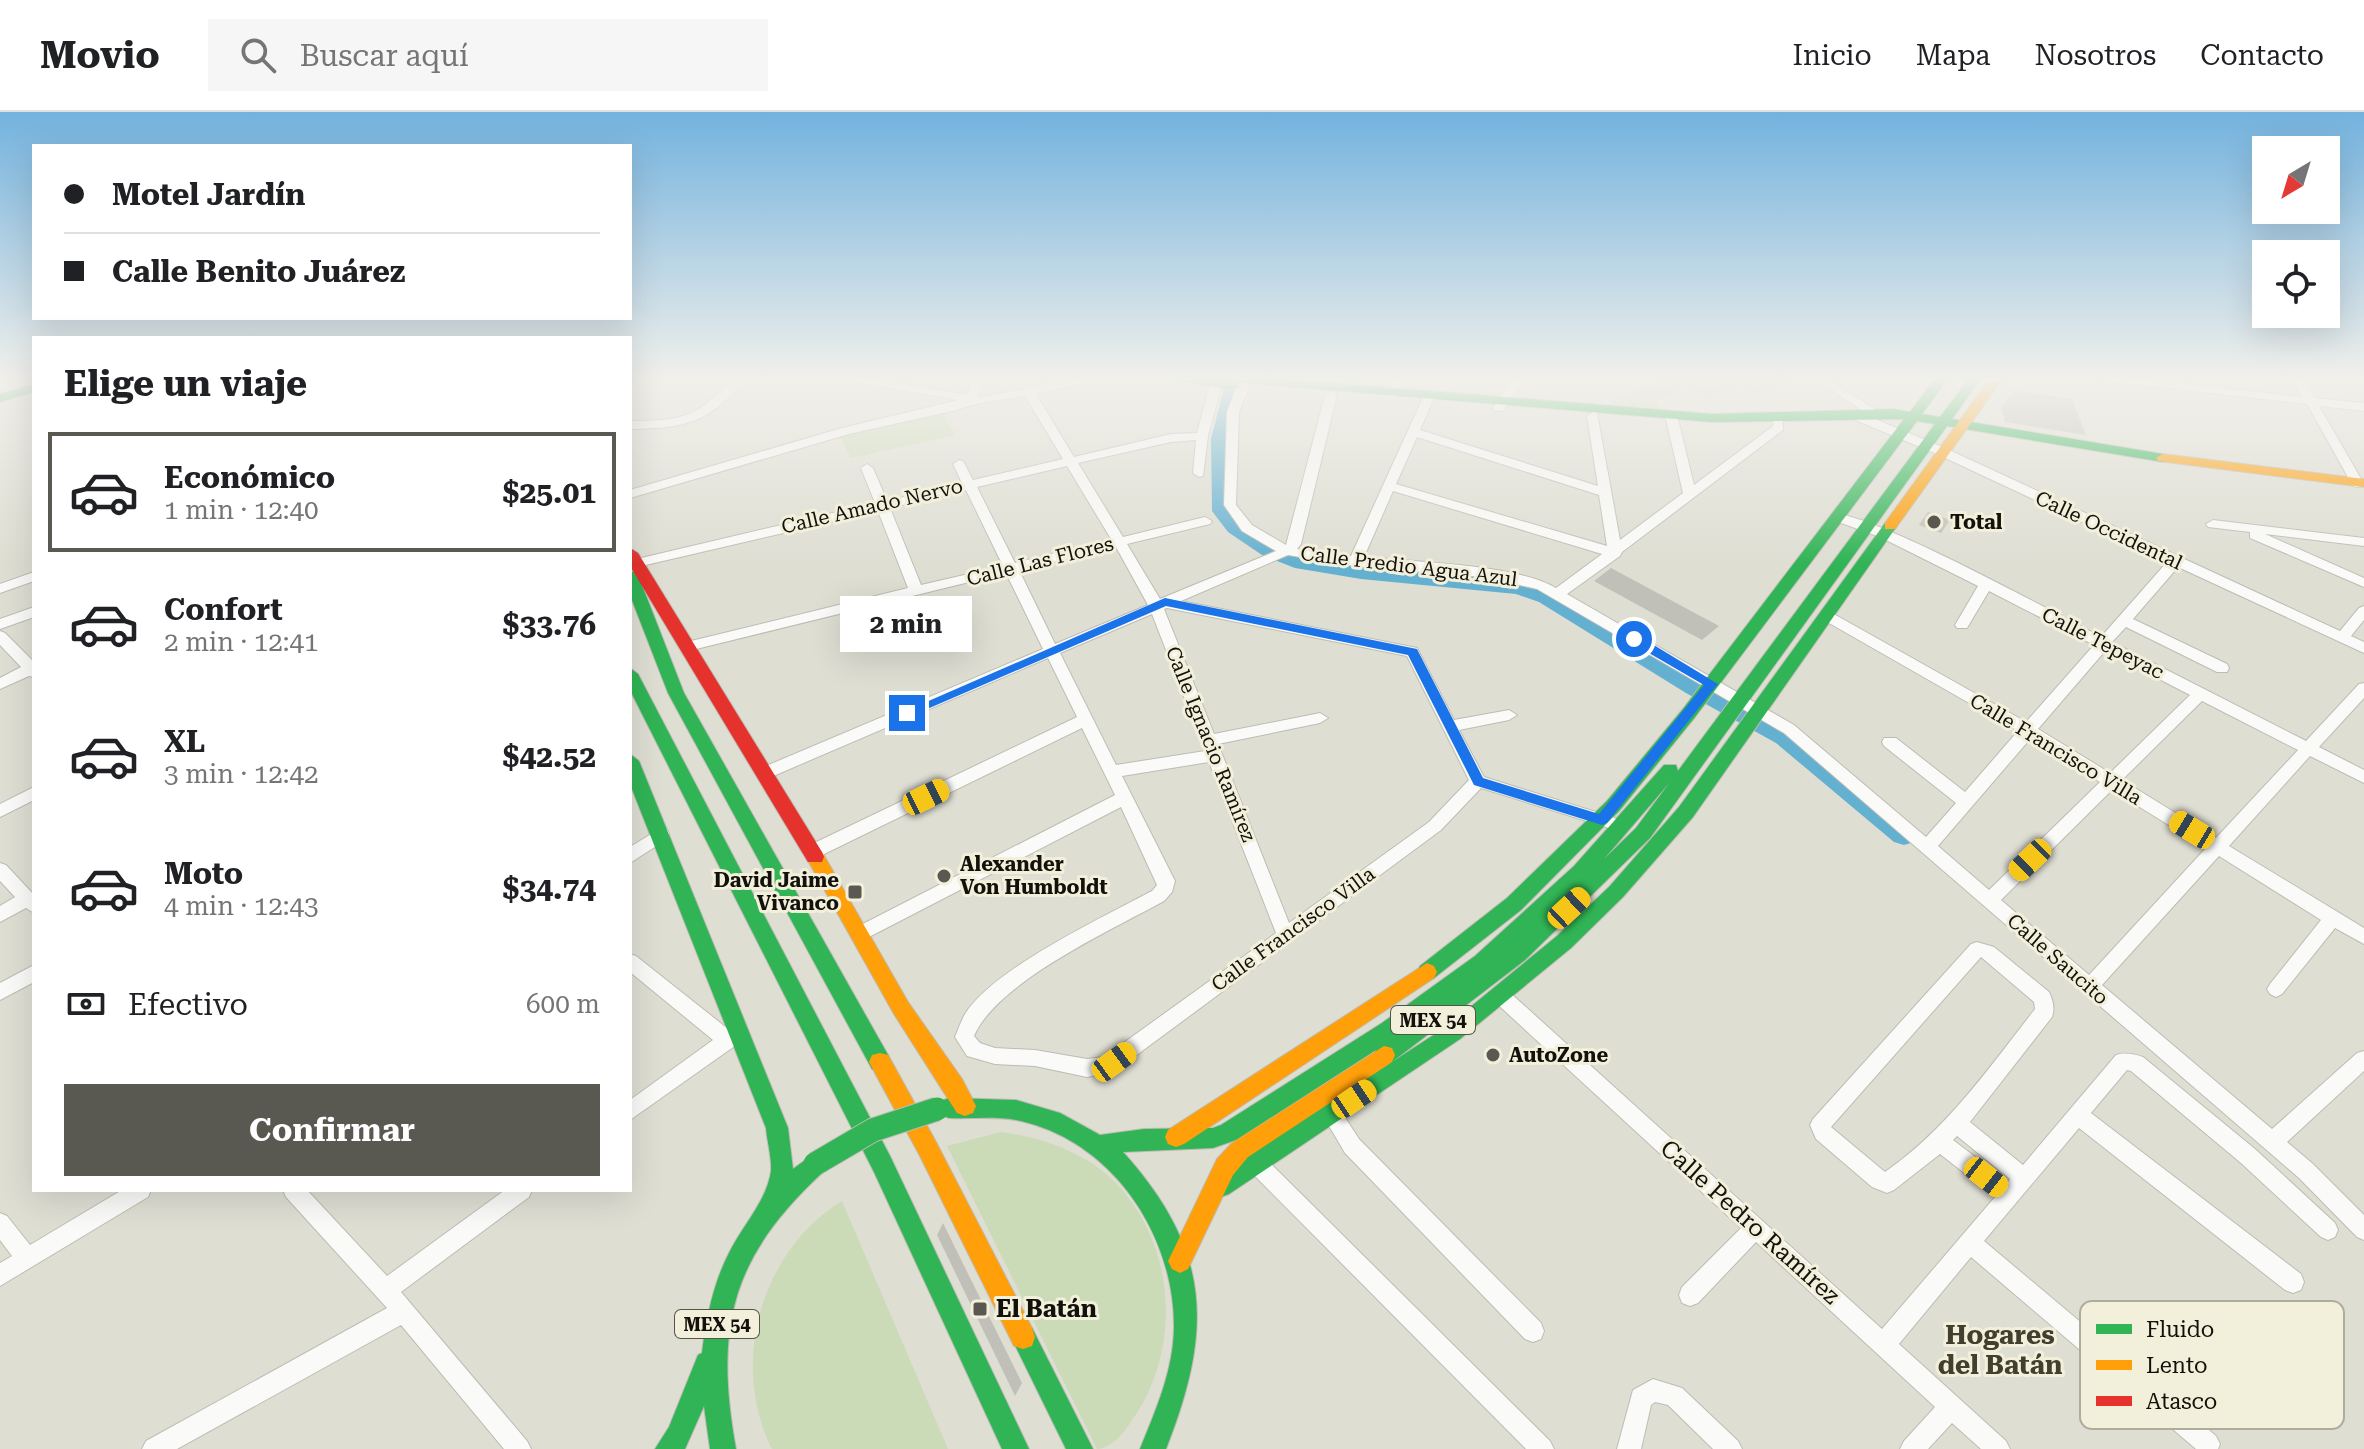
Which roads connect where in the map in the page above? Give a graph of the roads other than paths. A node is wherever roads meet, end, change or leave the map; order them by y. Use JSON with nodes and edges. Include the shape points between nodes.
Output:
{"nodes":[{"id":1,"x":817,"y":439,"type":"edge"},
{"id":2,"x":1058,"y":439,"type":"edge"},
{"id":3,"x":1165,"y":439,"type":"edge"},
{"id":4,"x":1202,"y":439,"type":"edge"},
{"id":5,"x":1232,"y":439,"type":"edge"},
{"id":6,"x":1320,"y":439,"type":"edge"},
{"id":7,"x":1410,"y":439,"type":"edge"},
{"id":8,"x":1437,"y":439,"type":"edge"},
{"id":9,"x":1596,"y":439,"type":"edge"},
{"id":10,"x":1676,"y":439,"type":"edge"},
{"id":11,"x":1762,"y":439,"type":"edge"},
{"id":12,"x":1912,"y":439,"type":"edge"},
{"id":13,"x":1922,"y":439,"type":"edge"},
{"id":14,"x":1928,"y":439,"type":"edge"},
{"id":15,"x":2053,"y":439,"type":"edge"},
{"id":16,"x":2334,"y":439,"type":"edge"},
{"id":17,"x":1921,"y":443,"type":"junction"},
{"id":18,"x":1071,"y":461,"type":"junction"},
{"id":19,"x":959,"y":464,"type":"dead end"},
{"id":20,"x":867,"y":468,"type":"dead end"},
{"id":21,"x":1199,"y":473,"type":"dead end"},
{"id":22,"x":2361,"y":483,"type":"edge"},
{"id":23,"x":969,"y":484,"type":"junction"},
{"id":24,"x":1389,"y":486,"type":"junction"},
{"id":25,"x":1604,"y":492,"type":"junction"},
{"id":26,"x":1689,"y":492,"type":"junction"},
{"id":27,"x":632,"y":493,"type":"edge"},
{"id":28,"x":881,"y":503,"type":"junction"},
{"id":29,"x":1205,"y":521,"type":"dead end"},
{"id":30,"x":1853,"y":522,"type":"junction"},
{"id":31,"x":2213,"y":524,"type":"dead end"},
{"id":32,"x":2239,"y":528,"type":"junction"},
{"id":33,"x":1885,"y":534,"type":"junction"},
{"id":34,"x":1119,"y":540,"type":"junction"},
{"id":35,"x":2364,"y":542,"type":"edge"},
{"id":36,"x":1286,"y":551,"type":"junction"},
{"id":37,"x":1615,"y":553,"type":"junction"},
{"id":38,"x":2175,"y":561,"type":"junction"},
{"id":39,"x":1355,"y":562,"type":"junction"},
{"id":40,"x":632,"y":564,"type":"edge"},
{"id":41,"x":1011,"y":569,"type":"junction"},
{"id":42,"x":32,"y":577,"type":"edge"},
{"id":43,"x":2364,"y":583,"type":"edge"},
{"id":44,"x":1986,"y":584,"type":"junction"},
{"id":45,"x":0,"y":589,"type":"edge"},
{"id":46,"x":917,"y":592,"type":"junction"},
{"id":47,"x":1557,"y":594,"type":"junction"},
{"id":48,"x":1161,"y":604,"type":"junction"},
{"id":49,"x":2364,"y":611,"type":"edge"},
{"id":50,"x":32,"y":613,"type":"edge"},
{"id":51,"x":1827,"y":616,"type":"junction"},
{"id":52,"x":2124,"y":620,"type":"junction"},
{"id":53,"x":0,"y":624,"type":"edge"},
{"id":54,"x":1962,"y":625,"type":"dead end"},
{"id":55,"x":0,"y":636,"type":"edge"},
{"id":56,"x":2342,"y":638,"type":"junction"},
{"id":57,"x":2104,"y":643,"type":"junction"},
{"id":58,"x":688,"y":646,"type":"junction"},
{"id":59,"x":2364,"y":648,"type":"edge"},
{"id":60,"x":1053,"y":651,"type":"junction"},
{"id":61,"x":2222,"y":668,"type":"dead end"},
{"id":62,"x":32,"y":669,"type":"edge"},
{"id":63,"x":32,"y":670,"type":"edge"},
{"id":64,"x":632,"y":678,"type":"edge"},
{"id":65,"x":0,"y":684,"type":"edge"},
{"id":66,"x":2364,"y":688,"type":"edge"},
{"id":67,"x":1727,"y":693,"type":"junction"},
{"id":68,"x":2201,"y":693,"type":"junction"},
{"id":69,"x":1695,"y":706,"type":"junction"},
{"id":70,"x":1759,"y":712,"type":"junction"},
{"id":71,"x":1713,"y":714,"type":"junction"},
{"id":72,"x":1509,"y":715,"type":"dead end"},
{"id":73,"x":1320,"y":718,"type":"dead end"},
{"id":74,"x":1087,"y":719,"type":"junction"},
{"id":75,"x":1450,"y":726,"type":"junction"},
{"id":76,"x":2028,"y":730,"type":"junction"},
{"id":77,"x":1890,"y":742,"type":"dead end"},
{"id":78,"x":1213,"y":747,"type":"junction"},
{"id":79,"x":2309,"y":748,"type":"junction"},
{"id":80,"x":632,"y":766,"type":"edge"},
{"id":81,"x":1113,"y":771,"type":"junction"},
{"id":82,"x":765,"y":773,"type":"junction"},
{"id":83,"x":2364,"y":777,"type":"edge"},
{"id":84,"x":1478,"y":781,"type":"junction"},
{"id":85,"x":2111,"y":781,"type":"junction"},
{"id":86,"x":32,"y":794,"type":"edge"},
{"id":87,"x":1126,"y":797,"type":"junction"},
{"id":88,"x":1966,"y":802,"type":"junction"},
{"id":89,"x":0,"y":811,"type":"edge"},
{"id":90,"x":1602,"y":820,"type":"junction"},
{"id":91,"x":1624,"y":827,"type":"junction"},
{"id":92,"x":1643,"y":833,"type":"junction"},
{"id":93,"x":661,"y":834,"type":"junction"},
{"id":94,"x":1664,"y":839,"type":"junction"},
{"id":95,"x":2218,"y":846,"type":"junction"},
{"id":96,"x":1927,"y":847,"type":"junction"},
{"id":97,"x":812,"y":852,"type":"junction"},
{"id":98,"x":632,"y":855,"type":"edge"},
{"id":99,"x":0,"y":870,"type":"edge"},
{"id":100,"x":1989,"y":900,"type":"junction"},
{"id":101,"x":31,"y":902,"type":"edge"},
{"id":102,"x":0,"y":915,"type":"edge"},
{"id":103,"x":2333,"y":918,"type":"junction"},
{"id":104,"x":861,"y":933,"type":"junction"},
{"id":105,"x":1285,"y":934,"type":"junction"},
{"id":106,"x":2364,"y":937,"type":"edge"},
{"id":107,"x":632,"y":962,"type":"edge"},
{"id":108,"x":32,"y":974,"type":"edge"},
{"id":109,"x":2090,"y":986,"type":"junction"},
{"id":110,"x":2276,"y":989,"type":"dead end"},
{"id":111,"x":0,"y":992,"type":"edge"},
{"id":112,"x":1501,"y":996,"type":"junction"},
{"id":113,"x":733,"y":1036,"type":"junction"},
{"id":114,"x":2364,"y":1059,"type":"edge"},
{"id":115,"x":965,"y":1106,"type":"junction"},
{"id":116,"x":632,"y":1110,"type":"edge"},
{"id":117,"x":1332,"y":1114,"type":"junction"},
{"id":118,"x":2078,"y":1115,"type":"junction"},
{"id":119,"x":1955,"y":1122,"type":"junction"},
{"id":120,"x":1175,"y":1138,"type":"junction"},
{"id":121,"x":1938,"y":1140,"type":"junction"},
{"id":122,"x":2272,"y":1142,"type":"junction"},
{"id":123,"x":1100,"y":1145,"type":"junction"},
{"id":124,"x":1255,"y":1162,"type":"junction"},
{"id":125,"x":2024,"y":1178,"type":"junction"},
{"id":126,"x":1213,"y":1191,"type":"junction"},
{"id":127,"x":138,"y":1192,"type":"edge"},
{"id":128,"x":295,"y":1192,"type":"edge"},
{"id":129,"x":519,"y":1192,"type":"edge"},
{"id":130,"x":2009,"y":1195,"type":"junction"},
{"id":131,"x":769,"y":1209,"type":"junction"},
{"id":132,"x":0,"y":1223,"type":"edge"},
{"id":133,"x":1756,"y":1227,"type":"junction"},
{"id":134,"x":2328,"y":1230,"type":"dead end"},
{"id":135,"x":2364,"y":1230,"type":"edge"},
{"id":136,"x":1969,"y":1242,"type":"junction"},
{"id":137,"x":27,"y":1259,"type":"junction"},
{"id":138,"x":1180,"y":1261,"type":"junction"},
{"id":139,"x":0,"y":1275,"type":"edge"},
{"id":140,"x":2293,"y":1282,"type":"dead end"},
{"id":141,"x":386,"y":1290,"type":"junction"},
{"id":142,"x":1690,"y":1295,"type":"dead end"},
{"id":143,"x":404,"y":1311,"type":"junction"},
{"id":144,"x":1533,"y":1331,"type":"dead end"},
{"id":145,"x":2080,"y":1336,"type":"edge"},
{"id":146,"x":1885,"y":1343,"type":"junction"},
{"id":147,"x":711,"y":1353,"type":"junction"},
{"id":148,"x":1952,"y":1406,"type":"junction"},
{"id":149,"x":2190,"y":1429,"type":"edge"},
{"id":150,"x":2208,"y":1444,"type":"dead end"},
{"id":151,"x":1158,"y":1446,"type":"edge"},
{"id":152,"x":154,"y":1449,"type":"edge"},
{"id":153,"x":519,"y":1449,"type":"edge"},
{"id":154,"x":668,"y":1449,"type":"edge"},
{"id":155,"x":723,"y":1449,"type":"edge"},
{"id":156,"x":1016,"y":1449,"type":"edge"},
{"id":157,"x":1080,"y":1449,"type":"edge"},
{"id":158,"x":1542,"y":1449,"type":"edge"},
{"id":159,"x":1629,"y":1449,"type":"edge"},
{"id":160,"x":1730,"y":1449,"type":"edge"},
{"id":161,"x":1912,"y":1449,"type":"edge"},
{"id":162,"x":1998,"y":1449,"type":"edge"}],
"edges":[{"from":1,"to":27,"type":"street"},
{"from":2,"to":18,"type":"street","name":"Calle Ignacio Ramírez"},
{"from":3,"to":18,"type":"street","name":"Calle Amado Nervo"},
{"from":4,"to":21,"type":"street"},
{"from":5,"to":36,"type":"street","name":"Calle Predio Agua Azul","via":[[1230,505],[1247,528]]},
{"from":6,"to":36,"type":"street","via":[[1294,544]]},
{"from":7,"to":24,"type":"street"},
{"from":8,"to":25,"type":"street"},
{"from":9,"to":25,"type":"street"},
{"from":10,"to":26,"type":"street"},
{"from":11,"to":26,"type":"street"},
{"from":12,"to":17,"type":"street","name":"Calle Occidental"},
{"from":13,"to":17,"type":"main road","number":"MEX 54"},
{"from":14,"to":17,"type":"main road"},
{"from":15,"to":22,"type":"main road","via":[[2204,465]]},
{"from":16,"to":22,"type":"street"},
{"from":17,"to":30,"type":"main road","number":"MEX 54"},
{"from":17,"to":33,"type":"main road"},
{"from":17,"to":38,"type":"street","name":"Calle Occidental"},
{"from":18,"to":23,"type":"street","name":"Calle Amado Nervo"},
{"from":18,"to":34,"type":"street","name":"Calle Ignacio Ramírez"},
{"from":19,"to":23,"type":"street"},
{"from":20,"to":28,"type":"street"},
{"from":23,"to":28,"type":"street","name":"Calle Amado Nervo"},
{"from":23,"to":41,"type":"street"},
{"from":24,"to":37,"type":"street"},
{"from":24,"to":39,"type":"street"},
{"from":25,"to":37,"type":"street"},
{"from":26,"to":37,"type":"street"},
{"from":28,"to":40,"type":"street","name":"Calle Amado Nervo"},
{"from":28,"to":46,"type":"street"},
{"from":29,"to":34,"type":"street","name":"Calle Las Flores"},
{"from":30,"to":33,"type":"street","name":"Calle Tepeyac"},
{"from":30,"to":67,"type":"main road","number":"MEX 54"},
{"from":31,"to":32,"type":"street"},
{"from":32,"to":35,"type":"street"},
{"from":32,"to":43,"type":"street"},
{"from":33,"to":44,"type":"street","name":"Calle Tepeyac"},
{"from":33,"to":51,"type":"main road"},
{"from":34,"to":41,"type":"street","name":"Calle Las Flores"},
{"from":34,"to":48,"type":"street","name":"Calle Ignacio Ramírez"},
{"from":36,"to":39,"type":"street","name":"Calle Predio Agua Azul"},
{"from":36,"to":48,"type":"street"},
{"from":37,"to":47,"type":"street"},
{"from":38,"to":52,"type":"street"},
{"from":38,"to":56,"type":"street","name":"Calle Occidental"},
{"from":39,"to":47,"type":"street","name":"Calle Predio Agua Azul","via":[[1504,576]]},
{"from":40,"to":58,"type":"main road"},
{"from":40,"to":157,"type":"main road","via":[[676,693],[928,1149]]},
{"from":41,"to":46,"type":"street","name":"Calle Las Flores"},
{"from":41,"to":60,"type":"street"},
{"from":42,"to":45,"type":"street"},
{"from":44,"to":54,"type":"street"},
{"from":44,"to":57,"type":"street","name":"Calle Tepeyac"},
{"from":46,"to":58,"type":"street","name":"Calle Las Flores"},
{"from":47,"to":67,"type":"street","name":"Calle Predio Agua Azul"},
{"from":48,"to":60,"type":"street"},
{"from":48,"to":75,"type":"street","via":[[1412,652]]},
{"from":48,"to":78,"type":"street","name":"Calle Ignacio Ramírez"},
{"from":49,"to":56,"type":"street"},
{"from":50,"to":53,"type":"street"},
{"from":51,"to":70,"type":"main road"},
{"from":51,"to":76,"type":"street","name":"Calle Francisco Villa"},
{"from":52,"to":57,"type":"street"},
{"from":52,"to":61,"type":"street"},
{"from":55,"to":62,"type":"street"},
{"from":56,"to":59,"type":"street","name":"Calle Occidental"},
{"from":57,"to":68,"type":"street","name":"Calle Tepeyac"},
{"from":57,"to":76,"type":"street"},
{"from":58,"to":82,"type":"main road"},
{"from":60,"to":74,"type":"street"},
{"from":60,"to":82,"type":"street"},
{"from":63,"to":65,"type":"street"},
{"from":64,"to":156,"type":"main road","via":[[882,1164]]},
{"from":66,"to":79,"type":"street"},
{"from":67,"to":69,"type":"main road"},
{"from":67,"to":70,"type":"street","name":"Calle Saucito"},
{"from":67,"to":71,"type":"main road","number":"MEX 54"},
{"from":67,"to":92,"type":"main road","number":"MEX 54","via":[[1714,738]]},
{"from":68,"to":79,"type":"street","name":"Calle Tepeyac"},
{"from":68,"to":85,"type":"street"},
{"from":69,"to":71,"type":"main road"},
{"from":69,"to":90,"type":"main road"},
{"from":70,"to":94,"type":"main road"},
{"from":70,"to":96,"type":"street","name":"Calle Saucito","via":[[1789,729]]},
{"from":71,"to":91,"type":"main road","number":"MEX 54"},
{"from":72,"to":75,"type":"street"},
{"from":73,"to":78,"type":"street"},
{"from":74,"to":81,"type":"street"},
{"from":74,"to":97,"type":"street"},
{"from":75,"to":84,"type":"street"},
{"from":76,"to":85,"type":"street","name":"Calle Francisco Villa"},
{"from":76,"to":88,"type":"street"},
{"from":77,"to":88,"type":"street"},
{"from":78,"to":81,"type":"street"},
{"from":78,"to":105,"type":"street","name":"Calle Ignacio Ramírez"},
{"from":79,"to":83,"type":"street","name":"Calle Tepeyac"},
{"from":79,"to":95,"type":"street"},
{"from":80,"to":93,"type":"main road"},
{"from":81,"to":87,"type":"street"},
{"from":82,"to":97,"type":"main road"},
{"from":84,"to":90,"type":"street"},
{"from":84,"to":105,"type":"street","name":"Calle Francisco Villa","via":[[1435,826]]},
{"from":85,"to":95,"type":"street","name":"Calle Francisco Villa"},
{"from":85,"to":100,"type":"street"},
{"from":86,"to":89,"type":"street"},
{"from":87,"to":104,"type":"street"},
{"from":87,"to":105,"type":"street","name":"Calle Francisco Villa","via":[[1166,887],[1017,976],[967,1023],[966,1042],[980,1053],[1101,1068]]},
{"from":88,"to":96,"type":"street"},
{"from":90,"to":91,"type":"street"},
{"from":90,"to":120,"type":"main road","via":[[1509,909],[1378,1008]]},
{"from":91,"to":92,"type":"street"},
{"from":91,"to":120,"type":"main road","number":"MEX 54","via":[[1514,935],[1421,1006],[1228,1133]]},
{"from":92,"to":94,"type":"street"},
{"from":92,"to":126,"type":"main road","number":"MEX 54","via":[[1588,890],[1475,990],[1240,1150]]},
{"from":93,"to":98,"type":"street"},
{"from":93,"to":113,"type":"main road"},
{"from":94,"to":112,"type":"main road","via":[[1616,892]]},
{"from":95,"to":103,"type":"street","name":"Calle Francisco Villa"},
{"from":95,"to":109,"type":"street"},
{"from":96,"to":100,"type":"street","name":"Calle Saucito"},
{"from":97,"to":104,"type":"main road"},
{"from":99,"to":101,"type":"street"},
{"from":100,"to":109,"type":"street","name":"Calle Saucito"},
{"from":101,"to":102,"type":"street"},
{"from":103,"to":106,"type":"street","name":"Calle Francisco Villa"},
{"from":103,"to":110,"type":"street"},
{"from":104,"to":115,"type":"main road","via":[[912,1027],[956,1084]]},
{"from":107,"to":113,"type":"street"},
{"from":108,"to":111,"type":"street"},
{"from":109,"to":122,"type":"street","name":"Calle Saucito"},
{"from":112,"to":117,"type":"main road"},
{"from":112,"to":133,"type":"street","name":"Calle Pedro Ramírez"},
{"from":113,"to":116,"type":"street"},
{"from":113,"to":131,"type":"main road","via":[[777,1128],[782,1171]]},
{"from":114,"to":122,"type":"street"},
{"from":115,"to":123,"type":"main road","number":"MEX 54","via":[[1037,1114]]},
{"from":115,"to":131,"type":"main road","number":"MEX 54","bridge":true,"via":[[897,1119],[857,1136],[815,1164]]},
{"from":117,"to":124,"type":"main road"},
{"from":117,"to":144,"type":"street","via":[[1352,1146]]},
{"from":118,"to":125,"type":"street"},
{"from":118,"to":134,"type":"street","via":[[2129,1060],[2248,1156]]},
{"from":118,"to":140,"type":"street"},
{"from":119,"to":121,"type":"street"},
{"from":119,"to":121,"type":"street","via":[[2045,1011],[2043,998],[1988,952],[1977,949],[1820,1125],[1823,1133],[1887,1183]]},
{"from":119,"to":125,"type":"street"},
{"from":120,"to":123,"type":"main road","number":"MEX 54"},
{"from":121,"to":130,"type":"street"},
{"from":122,"to":135,"type":"street","name":"Calle Saucito"},
{"from":123,"to":138,"type":"main road","number":"MEX 54","via":[[1153,1200]]},
{"from":124,"to":126,"type":"main road"},
{"from":124,"to":158,"type":"street"},
{"from":125,"to":130,"type":"street"},
{"from":126,"to":138,"type":"main road","number":"MEX 54"},
{"from":127,"to":137,"type":"street"},
{"from":128,"to":141,"type":"street"},
{"from":129,"to":141,"type":"street"},
{"from":130,"to":136,"type":"street"},
{"from":131,"to":147,"type":"main road","number":"MEX 54","via":[[741,1253],[721,1302]]},
{"from":132,"to":137,"type":"street"},
{"from":133,"to":142,"type":"street"},
{"from":133,"to":146,"type":"street","name":"Calle Pedro Ramírez"},
{"from":136,"to":145,"type":"street"},
{"from":136,"to":146,"type":"street"},
{"from":137,"to":139,"type":"street"},
{"from":138,"to":151,"type":"main road","number":"MEX 54","via":[[1186,1295],[1185,1354]]},
{"from":141,"to":143,"type":"street"},
{"from":143,"to":152,"type":"street"},
{"from":143,"to":153,"type":"street"},
{"from":146,"to":148,"type":"street","name":"Calle Pedro Ramírez"},
{"from":147,"to":154,"type":"main road","number":"MEX 54","via":[[679,1436]]},
{"from":147,"to":155,"type":"main road","number":"MEX 54","via":[[712,1410]]},
{"from":148,"to":161,"type":"street"},
{"from":148,"to":162,"type":"street","name":"Calle Pedro Ramírez"},
{"from":149,"to":150,"type":"street"},
{"from":159,"to":160,"type":"street","via":[[1641,1398],[1653,1390],[1674,1396]]}]}
